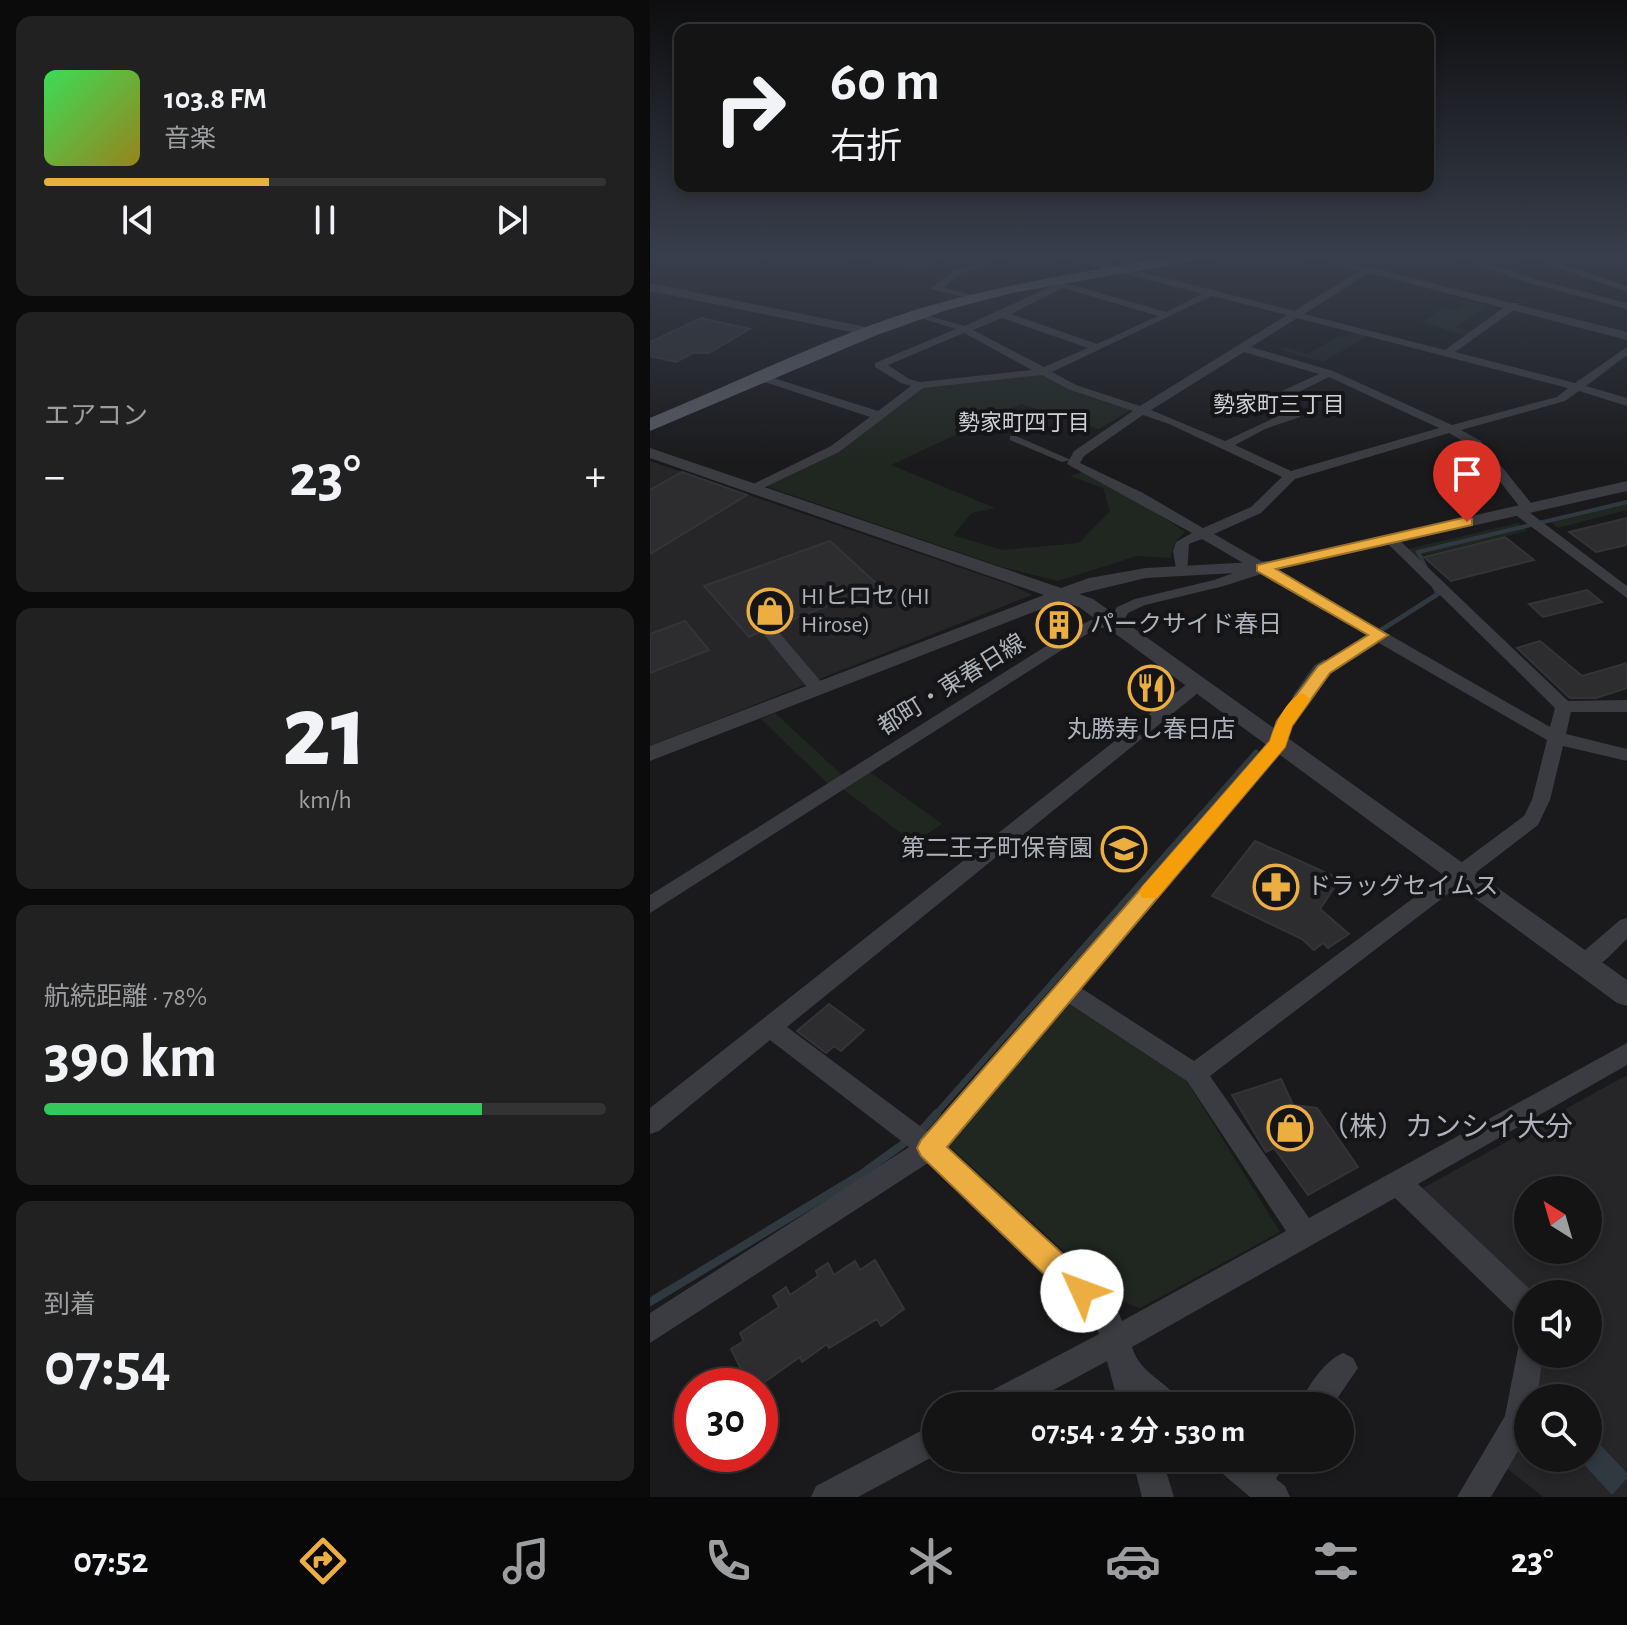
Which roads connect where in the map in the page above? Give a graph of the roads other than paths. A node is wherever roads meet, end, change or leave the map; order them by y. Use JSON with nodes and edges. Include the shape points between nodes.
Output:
{"nodes":[{"id":1,"x":834,"y":324,"type":"edge"},
{"id":2,"x":884,"y":324,"type":"edge"},
{"id":3,"x":885,"y":324,"type":"edge"},
{"id":4,"x":949,"y":324,"type":"edge"},
{"id":5,"x":974,"y":324,"type":"edge"},
{"id":6,"x":1030,"y":324,"type":"edge"},
{"id":7,"x":1149,"y":324,"type":"edge"},
{"id":8,"x":1281,"y":324,"type":"edge"},
{"id":9,"x":1327,"y":324,"type":"edge"},
{"id":10,"x":1488,"y":324,"type":"edge"},
{"id":11,"x":1583,"y":324,"type":"edge"},
{"id":12,"x":962,"y":328,"type":"junction"},
{"id":13,"x":865,"y":330,"type":"junction"},
{"id":14,"x":1627,"y":336,"type":"edge"},
{"id":15,"x":1096,"y":347,"type":"junction"},
{"id":16,"x":1243,"y":348,"type":"junction"},
{"id":17,"x":1627,"y":350,"type":"edge"},
{"id":18,"x":1447,"y":353,"type":"junction"},
{"id":19,"x":1043,"y":372,"type":"junction"},
{"id":20,"x":1329,"y":373,"type":"junction"},
{"id":21,"x":763,"y":378,"type":"junction"},
{"id":22,"x":920,"y":385,"type":"junction"},
{"id":23,"x":1578,"y":387,"type":"junction"},
{"id":24,"x":1627,"y":402,"type":"edge"},
{"id":25,"x":1144,"y":409,"type":"junction"},
{"id":26,"x":650,"y":414,"type":"edge"},
{"id":27,"x":877,"y":415,"type":"junction"},
{"id":28,"x":650,"y":425,"type":"edge"},
{"id":29,"x":1451,"y":429,"type":"junction"},
{"id":30,"x":1013,"y":438,"type":"dead end"},
{"id":31,"x":1226,"y":445,"type":"junction"},
{"id":32,"x":650,"y":453,"type":"edge"},
{"id":33,"x":1066,"y":460,"type":"dead end"},
{"id":34,"x":1290,"y":476,"type":"junction"},
{"id":35,"x":1627,"y":486,"type":"edge"},
{"id":36,"x":752,"y":488,"type":"junction"},
{"id":37,"x":1523,"y":509,"type":"junction"},
{"id":38,"x":1200,"y":532,"type":"junction"},
{"id":39,"x":1390,"y":539,"type":"junction"},
{"id":40,"x":1263,"y":568,"type":"junction"},
{"id":41,"x":1182,"y":571,"type":"junction"},
{"id":42,"x":1059,"y":593,"type":"junction"},
{"id":43,"x":1627,"y":593,"type":"edge"},
{"id":44,"x":1115,"y":623,"type":"junction"},
{"id":45,"x":771,"y":633,"type":"dead end"},
{"id":46,"x":1380,"y":635,"type":"junction"},
{"id":47,"x":1198,"y":684,"type":"junction"},
{"id":48,"x":817,"y":688,"type":"junction"},
{"id":49,"x":1627,"y":706,"type":"edge"},
{"id":50,"x":1564,"y":707,"type":"junction"},
{"id":51,"x":1556,"y":738,"type":"junction"},
{"id":52,"x":1278,"y":743,"type":"junction"},
{"id":53,"x":650,"y":754,"type":"edge"},
{"id":54,"x":1627,"y":755,"type":"edge"},
{"id":55,"x":1458,"y":873,"type":"junction"},
{"id":56,"x":650,"y":905,"type":"edge"},
{"id":57,"x":1627,"y":926,"type":"edge"},
{"id":58,"x":1584,"y":964,"type":"junction"},
{"id":59,"x":1066,"y":990,"type":"junction"},
{"id":60,"x":1627,"y":995,"type":"edge"},
{"id":61,"x":770,"y":1027,"type":"junction"},
{"id":62,"x":1627,"y":1053,"type":"edge"},
{"id":63,"x":1195,"y":1074,"type":"junction"},
{"id":64,"x":650,"y":1123,"type":"edge"},
{"id":65,"x":930,"y":1148,"type":"junction"},
{"id":66,"x":1398,"y":1183,"type":"junction"},
{"id":67,"x":1304,"y":1234,"type":"junction"},
{"id":68,"x":1514,"y":1294,"type":"edge"},
{"id":69,"x":650,"y":1329,"type":"edge"},
{"id":70,"x":1116,"y":1340,"type":"junction"},
{"id":71,"x":1343,"y":1368,"type":"dead end"},
{"id":72,"x":1527,"y":1368,"type":"edge"},
{"id":73,"x":1125,"y":1372,"type":"junction"},
{"id":74,"x":1020,"y":1392,"type":"edge"},
{"id":75,"x":1130,"y":1392,"type":"edge"},
{"id":76,"x":1149,"y":1392,"type":"edge"},
{"id":77,"x":1325,"y":1392,"type":"edge"},
{"id":78,"x":922,"y":1446,"type":"edge"},
{"id":79,"x":1151,"y":1472,"type":"edge"},
{"id":80,"x":827,"y":1497,"type":"edge"},
{"id":81,"x":1158,"y":1497,"type":"edge"},
{"id":82,"x":1473,"y":1497,"type":"edge"}],
"edges":[{"from":1,"to":13,"type":"street"},
{"from":2,"to":13,"type":"main road"},
{"from":3,"to":13,"type":"main road"},
{"from":4,"to":12,"type":"street"},
{"from":5,"to":12,"type":"street"},
{"from":6,"to":15,"type":"street"},
{"from":7,"to":15,"type":"street"},
{"from":8,"to":16,"type":"street"},
{"from":9,"to":18,"type":"street"},
{"from":10,"to":18,"type":"street"},
{"from":11,"to":14,"type":"street"},
{"from":12,"to":19,"type":"street"},
{"from":12,"to":22,"type":"street","via":[[879,365]]},
{"from":13,"to":21,"type":"main road"},
{"from":13,"to":26,"type":"main road"},
{"from":15,"to":19,"type":"street"},
{"from":16,"to":20,"type":"street"},
{"from":16,"to":25,"type":"street"},
{"from":17,"to":23,"type":"street"},
{"from":18,"to":23,"type":"street"},
{"from":19,"to":22,"type":"street"},
{"from":19,"to":25,"type":"street","via":[[1072,387]]},
{"from":20,"to":29,"type":"street"},
{"from":20,"to":31,"type":"street","via":[[1258,407],[1296,414]]},
{"from":21,"to":27,"type":"street"},
{"from":21,"to":28,"type":"main road"},
{"from":22,"to":27,"type":"street"},
{"from":23,"to":24,"type":"street"},
{"from":23,"to":29,"type":"street","via":[[1545,405]]},
{"from":25,"to":31,"type":"street"},
{"from":25,"to":38,"type":"street","via":[[1079,454],[1073,464]]},
{"from":27,"to":36,"type":"street","via":[[835,449]]},
{"from":29,"to":34,"type":"street"},
{"from":29,"to":37,"type":"street","via":[[1477,444]]},
{"from":30,"to":33,"type":"street"},
{"from":31,"to":34,"type":"street"},
{"from":32,"to":36,"type":"street"},
{"from":34,"to":38,"type":"street","via":[[1256,510]]},
{"from":35,"to":37,"type":"street","name":"都町・東春日線"},
{"from":36,"to":42,"type":"street"},
{"from":37,"to":39,"type":"street","name":"都町・東春日線"},
{"from":37,"to":43,"type":"street"},
{"from":38,"to":40,"type":"street"},
{"from":38,"to":41,"type":"street","via":[[1181,547]]},
{"from":39,"to":40,"type":"street","name":"都町・東春日線"},
{"from":39,"to":50,"type":"street"},
{"from":40,"to":41,"type":"street"},
{"from":40,"to":44,"type":"street","name":"都町・東春日線","via":[[1140,602],[1122,610]]},
{"from":40,"to":46,"type":"street"},
{"from":41,"to":42,"type":"street","via":[[1118,577]]},
{"from":42,"to":44,"type":"street"},
{"from":42,"to":48,"type":"street"},
{"from":44,"to":47,"type":"street"},
{"from":44,"to":56,"type":"street","name":"都町・東春日線","via":[[1097,623],[1081,631]]},
{"from":45,"to":48,"type":"street"},
{"from":46,"to":51,"type":"street"},
{"from":46,"to":52,"type":"street","via":[[1324,670],[1283,725]]},
{"from":47,"to":52,"type":"street"},
{"from":47,"to":61,"type":"street"},
{"from":48,"to":53,"type":"street"},
{"from":49,"to":50,"type":"street"},
{"from":50,"to":51,"type":"street"},
{"from":51,"to":54,"type":"street"},
{"from":51,"to":55,"type":"street","via":[[1531,820]]},
{"from":52,"to":55,"type":"street"},
{"from":52,"to":59,"type":"street"},
{"from":55,"to":58,"type":"street"},
{"from":55,"to":63,"type":"street"},
{"from":57,"to":58,"type":"street"},
{"from":58,"to":60,"type":"street"},
{"from":59,"to":63,"type":"street"},
{"from":59,"to":65,"type":"street"},
{"from":61,"to":64,"type":"street"},
{"from":61,"to":65,"type":"street"},
{"from":62,"to":66,"type":"street"},
{"from":63,"to":67,"type":"street"},
{"from":65,"to":69,"type":"street"},
{"from":65,"to":70,"type":"street","via":[[1104,1311]]},
{"from":66,"to":67,"type":"street"},
{"from":66,"to":68,"type":"street"},
{"from":67,"to":70,"type":"street"},
{"from":70,"to":73,"type":"street"},
{"from":70,"to":74,"type":"street"},
{"from":71,"to":77,"type":"street"},
{"from":72,"to":82,"type":"street","via":[[1519,1421]]},
{"from":73,"to":75,"type":"street"},
{"from":73,"to":76,"type":"street"},
{"from":78,"to":80,"type":"street"},
{"from":79,"to":81,"type":"street"}]}
